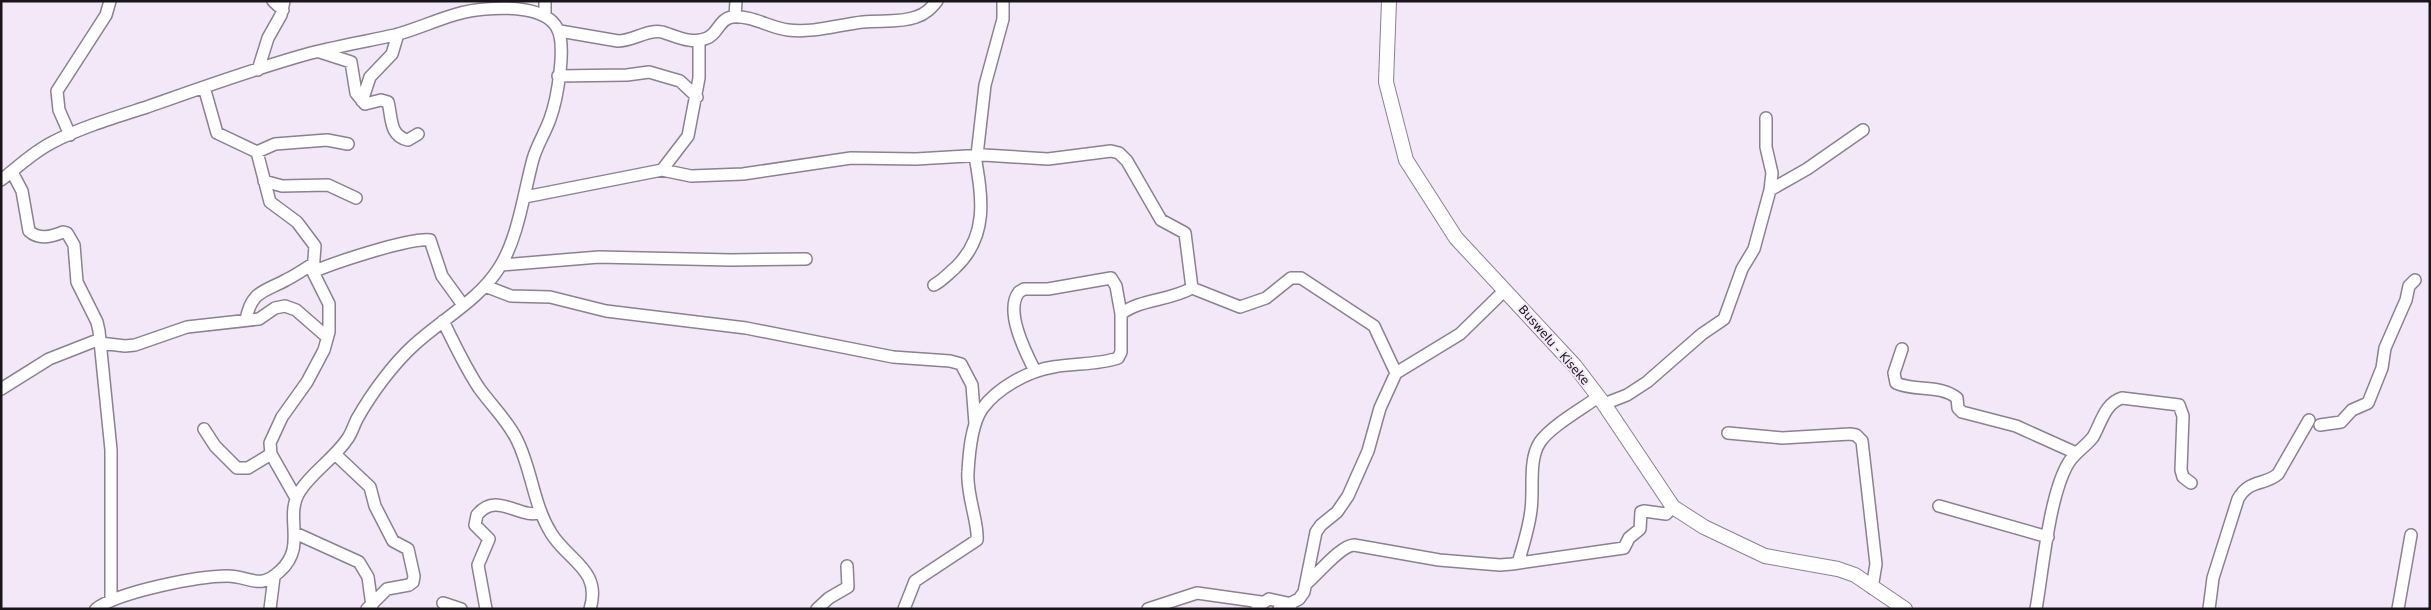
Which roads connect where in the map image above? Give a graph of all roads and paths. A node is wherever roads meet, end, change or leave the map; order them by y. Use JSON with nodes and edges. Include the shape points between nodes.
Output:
{"nodes":[{"id":1,"x":110,"y":1,"type":"edge"},
{"id":2,"x":273,"y":1,"type":"edge"},
{"id":3,"x":545,"y":1,"type":"edge"},
{"id":4,"x":736,"y":1,"type":"edge"},
{"id":5,"x":937,"y":1,"type":"edge"},
{"id":6,"x":1003,"y":1,"type":"edge"},
{"id":7,"x":1389,"y":1,"type":"edge"},
{"id":8,"x":481,"y":5,"type":"edge"},
{"id":9,"x":283,"y":6,"type":"edge"},
{"id":10,"x":545,"y":16,"type":"junction"},
{"id":11,"x":735,"y":17,"type":"junction"},
{"id":12,"x":560,"y":31,"type":"junction"},
{"id":13,"x":398,"y":34,"type":"junction"},
{"id":14,"x":699,"y":40,"type":"junction"},
{"id":15,"x":318,"y":52,"type":"junction"},
{"id":16,"x":258,"y":70,"type":"junction"},
{"id":17,"x":558,"y":76,"type":"junction"},
{"id":18,"x":204,"y":87,"type":"junction"},
{"id":19,"x":697,"y":97,"type":"junction"},
{"id":20,"x":362,"y":101,"type":"junction"},
{"id":21,"x":1766,"y":118,"type":"dead end"},
{"id":22,"x":1863,"y":130,"type":"dead end"},
{"id":23,"x":70,"y":134,"type":"junction"},
{"id":24,"x":418,"y":134,"type":"dead end"},
{"id":25,"x":348,"y":144,"type":"dead end"},
{"id":26,"x":257,"y":152,"type":"junction"},
{"id":27,"x":976,"y":156,"type":"junction"},
{"id":28,"x":662,"y":170,"type":"junction"},
{"id":29,"x":12,"y":172,"type":"junction"},
{"id":30,"x":1,"y":180,"type":"edge"},
{"id":31,"x":264,"y":181,"type":"junction"},
{"id":32,"x":1770,"y":190,"type":"junction"},
{"id":33,"x":525,"y":197,"type":"junction"},
{"id":34,"x":356,"y":198,"type":"dead end"},
{"id":35,"x":806,"y":259,"type":"dead end"},
{"id":36,"x":501,"y":265,"type":"junction"},
{"id":37,"x":314,"y":268,"type":"junction"},
{"id":38,"x":2415,"y":280,"type":"dead end"},
{"id":39,"x":934,"y":285,"type":"dead end"},
{"id":40,"x":486,"y":286,"type":"junction"},
{"id":41,"x":1192,"y":288,"type":"junction"},
{"id":42,"x":1505,"y":290,"type":"junction"},
{"id":43,"x":463,"y":306,"type":"junction"},
{"id":44,"x":1121,"y":314,"type":"junction"},
{"id":45,"x":246,"y":320,"type":"junction"},
{"id":46,"x":443,"y":321,"type":"junction"},
{"id":47,"x":327,"y":337,"type":"junction"},
{"id":48,"x":100,"y":341,"type":"junction"},
{"id":49,"x":1902,"y":349,"type":"dead end"},
{"id":50,"x":1035,"y":371,"type":"junction"},
{"id":51,"x":1396,"y":373,"type":"junction"},
{"id":52,"x":1,"y":389,"type":"edge"},
{"id":53,"x":1601,"y":400,"type":"junction"},
{"id":54,"x":2309,"y":420,"type":"dead end"},
{"id":55,"x":975,"y":424,"type":"junction"},
{"id":56,"x":2320,"y":425,"type":"dead end"},
{"id":57,"x":204,"y":429,"type":"dead end"},
{"id":58,"x":1728,"y":433,"type":"dead end"},
{"id":59,"x":2076,"y":452,"type":"junction"},
{"id":60,"x":270,"y":454,"type":"junction"},
{"id":61,"x":335,"y":454,"type":"junction"},
{"id":62,"x":2191,"y":483,"type":"dead end"},
{"id":63,"x":296,"y":498,"type":"junction"},
{"id":64,"x":1939,"y":506,"type":"dead end"},
{"id":65,"x":1673,"y":507,"type":"junction"},
{"id":66,"x":542,"y":512,"type":"junction"},
{"id":67,"x":295,"y":533,"type":"junction"},
{"id":68,"x":2411,"y":535,"type":"dead end"},
{"id":69,"x":2048,"y":537,"type":"junction"},
{"id":70,"x":1518,"y":563,"type":"junction"},
{"id":71,"x":847,"y":566,"type":"dead end"},
{"id":72,"x":274,"y":577,"type":"junction"},
{"id":73,"x":1306,"y":583,"type":"junction"},
{"id":74,"x":1872,"y":588,"type":"junction"},
{"id":75,"x":111,"y":599,"type":"junction"},
{"id":76,"x":443,"y":604,"type":"dead end"},
{"id":77,"x":1292,"y":604,"type":"junction"},
{"id":78,"x":1258,"y":605,"type":"edge"},
{"id":79,"x":369,"y":607,"type":"edge"},
{"id":80,"x":96,"y":609,"type":"edge"},
{"id":81,"x":270,"y":609,"type":"edge"},
{"id":82,"x":461,"y":609,"type":"edge"},
{"id":83,"x":486,"y":609,"type":"edge"},
{"id":84,"x":590,"y":609,"type":"edge"},
{"id":85,"x":817,"y":609,"type":"edge"},
{"id":86,"x":904,"y":609,"type":"edge"},
{"id":87,"x":1148,"y":609,"type":"edge"},
{"id":88,"x":1279,"y":609,"type":"edge"},
{"id":89,"x":1905,"y":609,"type":"edge"},
{"id":90,"x":2036,"y":609,"type":"edge"},
{"id":91,"x":2209,"y":609,"type":"edge"},
{"id":92,"x":2398,"y":609,"type":"edge"}],
"edges":[{"from":1,"to":23,"type":"street","via":[[106,14],[57,91],[59,110]]},
{"from":2,"to":9,"type":"street"},
{"from":3,"to":10,"type":"street"},
{"from":4,"to":11,"type":"street"},
{"from":5,"to":11,"type":"street","via":[[929,11],[914,18],[862,22],[812,32],[785,30]]},
{"from":6,"to":27,"type":"street","via":[[1003,19],[985,85]]},
{"from":7,"to":42,"type":"main road","name":"Buswelu - Kiseke","via":[[1386,82],[1406,160],[1456,238]]},
{"from":8,"to":10,"type":"street"},
{"from":8,"to":13,"type":"street"},
{"from":9,"to":16,"type":"street"},
{"from":10,"to":12,"type":"street","via":[[552,19]]},
{"from":11,"to":14,"type":"street","via":[[726,18],[712,35]]},
{"from":12,"to":14,"type":"street","via":[[618,41],[662,32],[682,39]]},
{"from":12,"to":17,"type":"street"},
{"from":13,"to":15,"type":"street"},
{"from":13,"to":20,"type":"street","via":[[392,54],[370,77]]},
{"from":14,"to":19,"type":"street"},
{"from":15,"to":16,"type":"street"},
{"from":15,"to":20,"type":"street","via":[[351,62],[356,93]]},
{"from":16,"to":18,"type":"street"},
{"from":17,"to":19,"type":"street","via":[[649,72],[680,81]]},
{"from":17,"to":33,"type":"street","via":[[550,118],[535,152]]},
{"from":18,"to":23,"type":"street"},
{"from":18,"to":26,"type":"street","via":[[217,133]]},
{"from":19,"to":28,"type":"street","via":[[688,136]]},
{"from":20,"to":24,"type":"street","via":[[365,104],[385,100],[393,129],[403,139],[408,140]]},
{"from":21,"to":32,"type":"street","via":[[1766,146],[1772,173]]},
{"from":22,"to":32,"type":"street"},
{"from":23,"to":29,"type":"street","via":[[33,154]]},
{"from":25,"to":26,"type":"street","via":[[327,140],[275,144]]},
{"from":26,"to":31,"type":"street"},
{"from":27,"to":28,"type":"street","via":[[851,158],[743,174],[691,176]]},
{"from":27,"to":39,"type":"street","via":[[982,213],[975,242],[964,259]]},
{"from":27,"to":41,"type":"street","via":[[1048,159],[1111,150],[1119,153],[1127,161],[1161,220],[1185,234]]},
{"from":28,"to":33,"type":"street"},
{"from":29,"to":30,"type":"street"},
{"from":29,"to":48,"type":"street","via":[[22,191],[29,231],[47,238],[63,232],[70,238],[76,252],[77,282],[97,322]]},
{"from":31,"to":34,"type":"street","via":[[282,186],[328,185]]},
{"from":31,"to":37,"type":"street","via":[[270,202],[297,222],[315,246]]},
{"from":32,"to":53,"type":"street","via":[[1754,249],[1742,269],[1724,319],[1647,382],[1627,395]]},
{"from":33,"to":36,"type":"street"},
{"from":35,"to":36,"type":"street","via":[[599,257]]},
{"from":36,"to":40,"type":"street"},
{"from":37,"to":43,"type":"street","via":[[417,240],[430,240],[442,276]]},
{"from":37,"to":45,"type":"street","via":[[261,291],[251,304]]},
{"from":37,"to":47,"type":"street","via":[[329,304]]},
{"from":38,"to":56,"type":"street","via":[[2409,286],[2384,348],[2382,368],[2368,403],[2352,410],[2341,422]]},
{"from":40,"to":43,"type":"street"},
{"from":40,"to":55,"type":"street","via":[[511,296],[550,298],[606,311],[746,328],[894,357],[961,364],[972,385]]},
{"from":41,"to":44,"type":"street","via":[[1137,305]]},
{"from":41,"to":51,"type":"street","via":[[1240,306],[1266,298],[1291,278],[1302,278],[1374,326]]},
{"from":42,"to":51,"type":"street","via":[[1460,334]]},
{"from":42,"to":53,"type":"main road","name":"Buswelu - Kiseke","via":[[1575,366]]},
{"from":43,"to":46,"type":"street"},
{"from":44,"to":50,"type":"street","via":[[1122,352],[1118,358]]},
{"from":44,"to":50,"type":"street","via":[[1116,286],[1111,278],[1019,292],[1015,296],[1014,316]]},
{"from":45,"to":47,"type":"street","via":[[259,319],[275,308],[285,306],[296,310]]},
{"from":45,"to":48,"type":"street","via":[[187,327],[135,345]]},
{"from":46,"to":61,"type":"street","via":[[411,347],[375,391]]},
{"from":46,"to":66,"type":"street","via":[[479,387],[516,439]]},
{"from":47,"to":60,"type":"street","via":[[324,350],[307,382],[274,433]]},
{"from":48,"to":52,"type":"street","via":[[49,359]]},
{"from":48,"to":75,"type":"street","via":[[111,450]]},
{"from":49,"to":59,"type":"street","via":[[1894,373],[1896,383],[1949,392],[1957,398],[1962,412],[2016,426]]},
{"from":50,"to":55,"type":"street","via":[[992,398]]},
{"from":51,"to":73,"type":"street","via":[[1348,496],[1316,532]]},
{"from":53,"to":65,"type":"main road","name":"Buswelu - Kiseke"},
{"from":53,"to":70,"type":"street","via":[[1548,434],[1537,448],[1533,457],[1530,520]]},
{"from":54,"to":91,"type":"street","via":[[2278,474],[2243,490],[2238,499],[2213,578]]},
{"from":55,"to":86,"type":"street","via":[[968,473],[977,540],[915,581]]},
{"from":57,"to":60,"type":"street","via":[[215,446],[238,468],[248,468]]},
{"from":58,"to":74,"type":"street","via":[[1775,438],[1850,434],[1860,438],[1876,564]]},
{"from":59,"to":62,"type":"street","via":[[2092,438],[2115,401],[2122,398],[2179,405],[2184,424],[2182,477]]},
{"from":59,"to":69,"type":"street","via":[[2058,492]]},
{"from":60,"to":63,"type":"street"},
{"from":61,"to":63,"type":"street","via":[[302,487]]},
{"from":61,"to":79,"type":"street","via":[[370,487],[375,506],[393,541],[408,549],[410,556],[413,582],[387,589]]},
{"from":63,"to":67,"type":"street"},
{"from":64,"to":69,"type":"street"},
{"from":65,"to":70,"type":"street","via":[[1666,514],[1641,512],[1640,530],[1629,538],[1624,548]]},
{"from":65,"to":74,"type":"main road","name":"Buswelu - Kiseke","via":[[1704,527],[1757,553],[1838,569],[1855,575]]},
{"from":66,"to":83,"type":"street","via":[[528,515],[508,506],[496,505],[477,515],[475,525],[489,539],[478,565]]},
{"from":66,"to":84,"type":"street","via":[[552,534],[590,578],[593,598]]},
{"from":67,"to":72,"type":"street","via":[[289,562]]},
{"from":67,"to":79,"type":"street","via":[[359,562],[368,577]]},
{"from":68,"to":92,"type":"street"},
{"from":69,"to":90,"type":"street"},
{"from":70,"to":73,"type":"street","via":[[1500,565],[1439,560],[1354,545],[1341,549]]},
{"from":71,"to":85,"type":"street","via":[[848,587]]},
{"from":72,"to":75,"type":"street","via":[[256,582],[236,576],[211,578]]},
{"from":72,"to":81,"type":"street"},
{"from":73,"to":77,"type":"street","via":[[1304,592]]},
{"from":74,"to":89,"type":"main road","name":"Buswelu - Kiseke"},
{"from":75,"to":80,"type":"street"},
{"from":76,"to":82,"type":"street"},
{"from":77,"to":78,"type":"street","via":[[1269,599]]},
{"from":77,"to":88,"type":"street"},
{"from":78,"to":87,"type":"street","via":[[1196,593]]}]}
